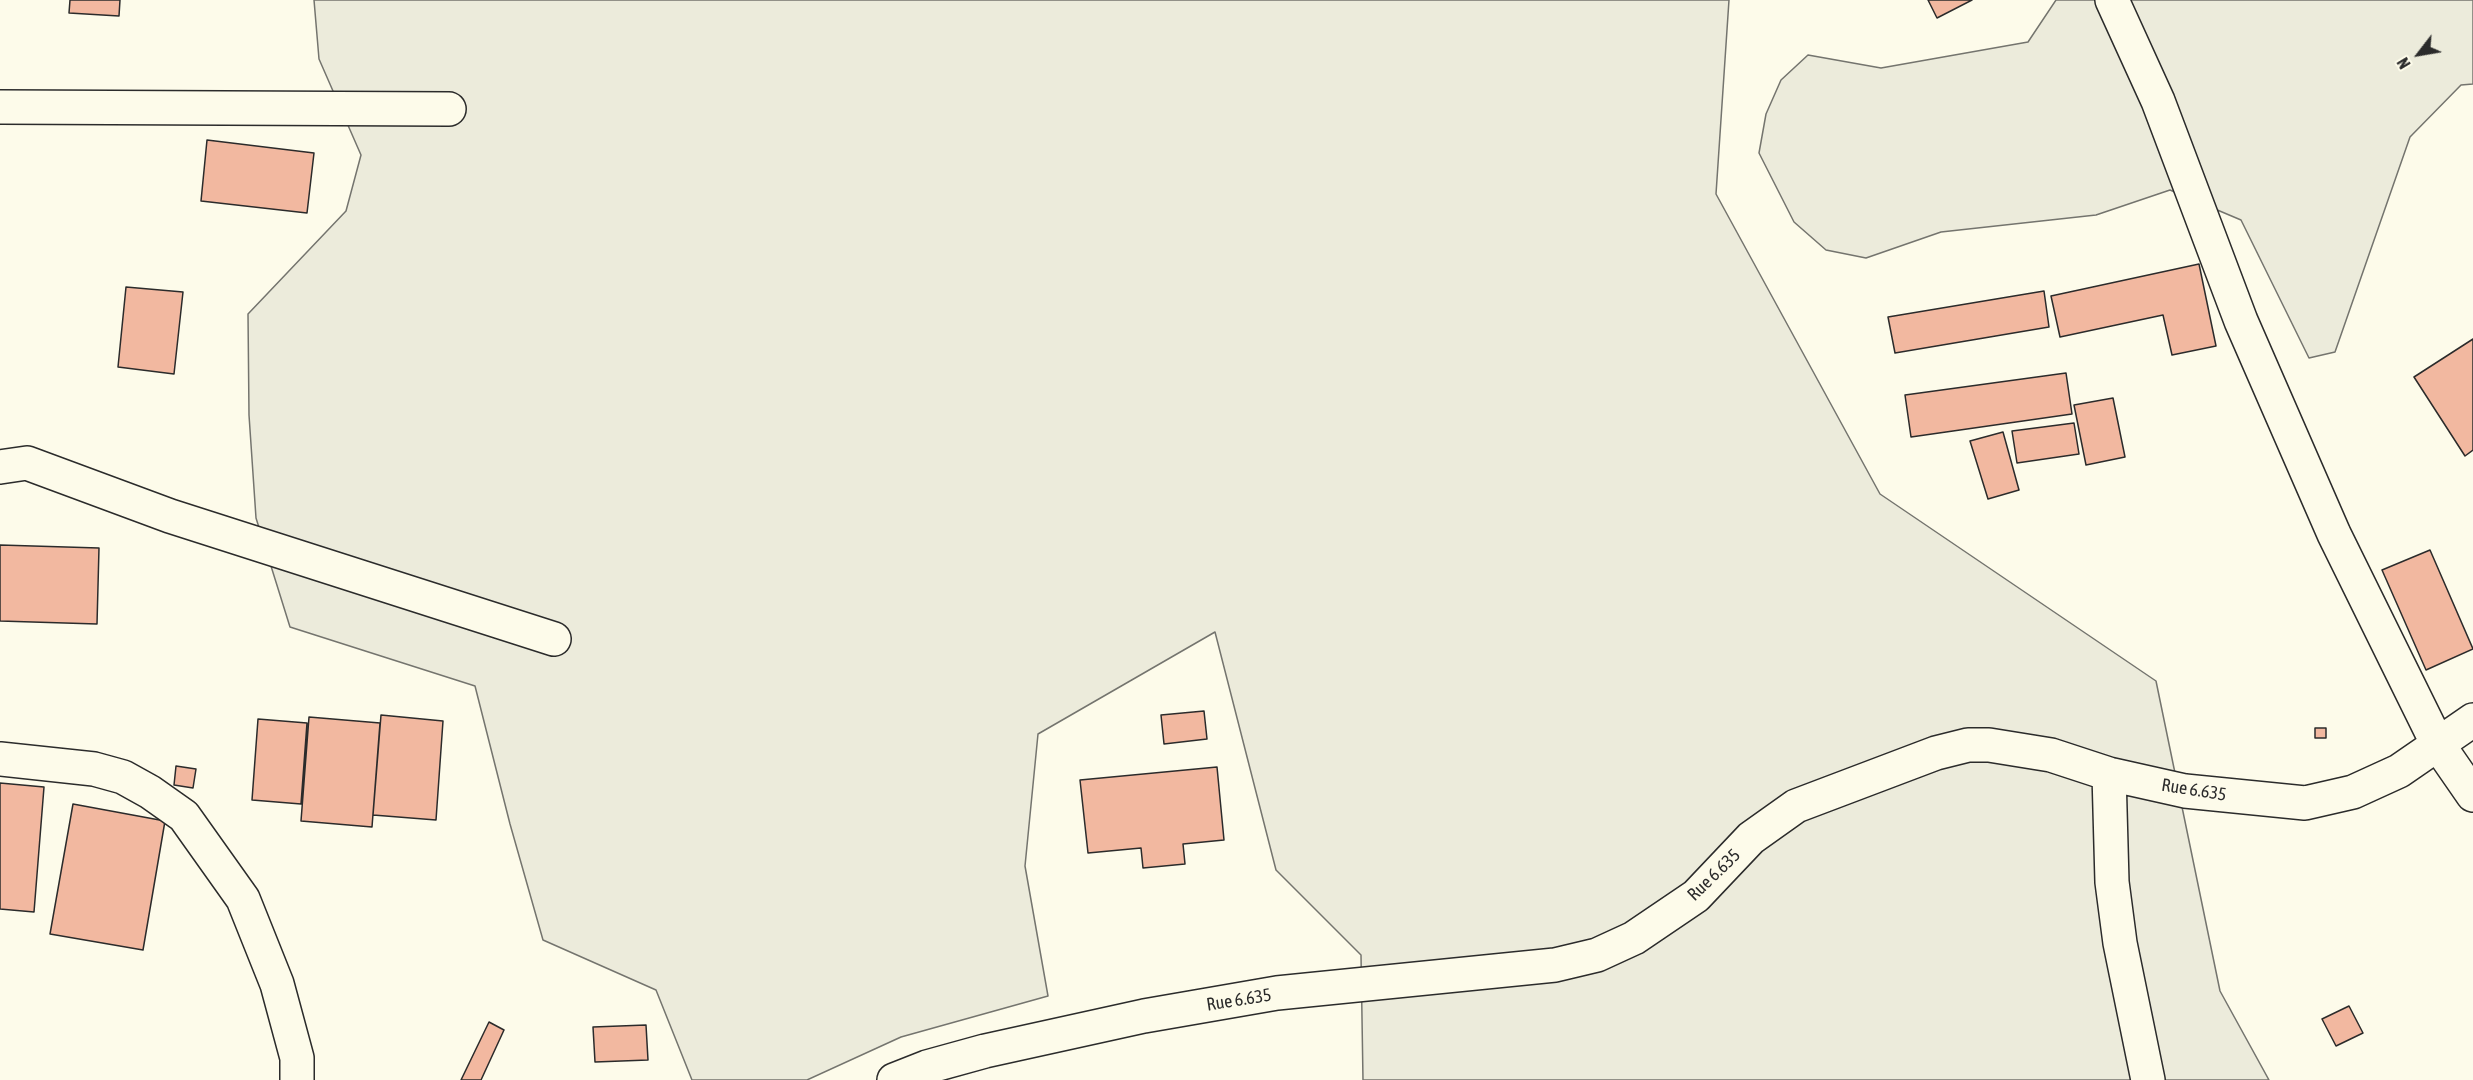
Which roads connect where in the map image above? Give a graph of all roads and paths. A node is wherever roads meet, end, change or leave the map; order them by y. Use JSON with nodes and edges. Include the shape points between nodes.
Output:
{"nodes":[{"id":1,"x":2112,"y":0,"type":"edge"},
{"id":2,"x":0,"y":107,"type":"edge"},
{"id":3,"x":450,"y":109,"type":"dead end"},
{"id":4,"x":0,"y":466,"type":"edge"},
{"id":5,"x":554,"y":639,"type":"dead end"},
{"id":6,"x":2473,"y":720,"type":"edge"},
{"id":7,"x":2437,"y":743,"type":"junction"},
{"id":8,"x":0,"y":759,"type":"edge"},
{"id":9,"x":2109,"y":774,"type":"junction"},
{"id":10,"x":2473,"y":795,"type":"edge"},
{"id":11,"x":297,"y":1080,"type":"edge"},
{"id":12,"x":894,"y":1080,"type":"edge"},
{"id":13,"x":2148,"y":1080,"type":"edge"}],
"edges":[{"from":1,"to":7,"type":"street","via":[[2158,101],[2264,374],[2334,534]]},
{"from":2,"to":3,"type":"street"},
{"from":4,"to":5,"type":"street","via":[[27,463],[170,516]]},
{"from":6,"to":7,"type":"street","name":"Rue 6.635"},
{"from":7,"to":9,"type":"street","name":"Rue 6.635","via":[[2399,771],[2353,792],[2305,803],[2185,791]]},
{"from":7,"to":10,"type":"street"},
{"from":8,"to":11,"type":"street","via":[[94,769],[123,777],[184,816],[243,899],[277,984],[297,1058]]},
{"from":9,"to":12,"type":"street","name":"Rue 6.635","via":[[2051,755],[1989,745],[1968,745],[1936,753],[1796,806],[1751,838],[1696,896],[1634,938],[1597,955],[1555,965],[1277,993],[1144,1016],[985,1051]]},
{"from":9,"to":13,"type":"street","via":[[2112,882],[2120,943]]}]}
